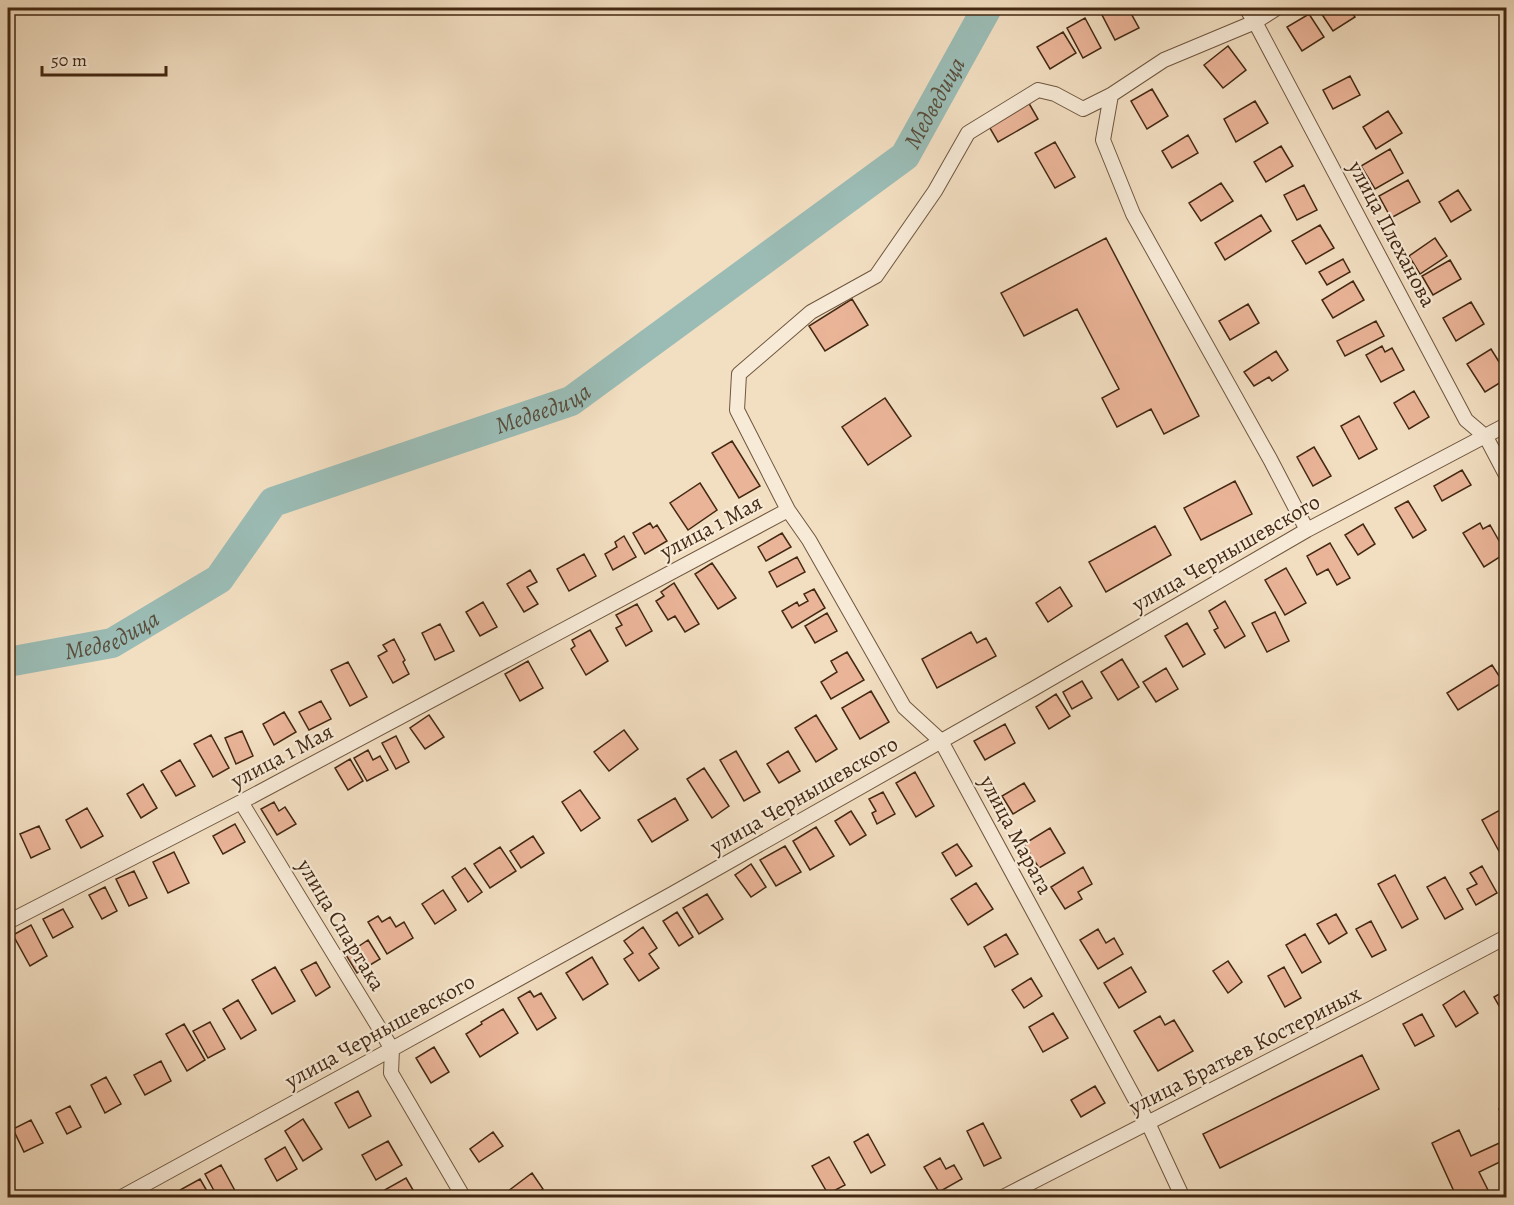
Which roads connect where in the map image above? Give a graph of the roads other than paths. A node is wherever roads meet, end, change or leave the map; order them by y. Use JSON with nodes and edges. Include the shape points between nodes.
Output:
{"nodes":[{"id":1,"x":1246,"y":8,"type":"edge"},
{"id":2,"x":1277,"y":8,"type":"edge"},
{"id":3,"x":1255,"y":22,"type":"junction"},
{"id":4,"x":1111,"y":94,"type":"junction"},
{"id":5,"x":1506,"y":425,"type":"edge"},
{"id":6,"x":1486,"y":437,"type":"junction"},
{"id":7,"x":1506,"y":475,"type":"edge"},
{"id":8,"x":788,"y":510,"type":"junction"},
{"id":9,"x":1307,"y":530,"type":"junction"},
{"id":10,"x":941,"y":741,"type":"junction"},
{"id":11,"x":241,"y":802,"type":"junction"},
{"id":12,"x":8,"y":922,"type":"edge"},
{"id":13,"x":1506,"y":937,"type":"edge"},
{"id":14,"x":392,"y":1049,"type":"junction"},
{"id":15,"x":1148,"y":1123,"type":"junction"},
{"id":16,"x":120,"y":1197,"type":"edge"},
{"id":17,"x":464,"y":1197,"type":"edge"},
{"id":18,"x":1001,"y":1197,"type":"edge"},
{"id":19,"x":1183,"y":1197,"type":"edge"}],
"edges":[{"from":1,"to":3,"type":"street","name":"улица Плеханова"},
{"from":2,"to":3,"type":"street","name":"улица 1 Мая"},
{"from":3,"to":4,"type":"street","name":"улица 1 Мая","via":[[1164,60]]},
{"from":3,"to":6,"type":"street","name":"улица Плеханова","via":[[1466,420]]},
{"from":4,"to":8,"type":"street","name":"улица 1 Мая","via":[[1083,108],[1038,90],[968,134],[935,191],[876,276],[811,312],[739,374],[737,410]]},
{"from":4,"to":9,"type":"street","via":[[1103,140],[1133,214]]},
{"from":5,"to":6,"type":"street","name":"улица Чернышевского"},
{"from":6,"to":7,"type":"street","name":"улица Плеханова"},
{"from":6,"to":9,"type":"street","name":"улица Чернышевского"},
{"from":8,"to":10,"type":"street","name":"улица Марата","via":[[904,707]]},
{"from":8,"to":11,"type":"street","name":"улица 1 Мая"},
{"from":9,"to":10,"type":"street","name":"улица Чернышевского"},
{"from":10,"to":14,"type":"street","name":"улица Чернышевского"},
{"from":10,"to":15,"type":"street","name":"улица Марата"},
{"from":11,"to":12,"type":"street","name":"улица 1 Мая"},
{"from":11,"to":14,"type":"street","name":"улица Спартака"},
{"from":13,"to":15,"type":"street","name":"улица Братьев Костериных"},
{"from":14,"to":16,"type":"street","name":"улица Чернышевского"},
{"from":14,"to":17,"type":"street","name":"улица Спартака","via":[[391,1073]]},
{"from":15,"to":18,"type":"street","name":"улица Братьев Костериных"},
{"from":15,"to":19,"type":"street","name":"улица Марата"}]}
